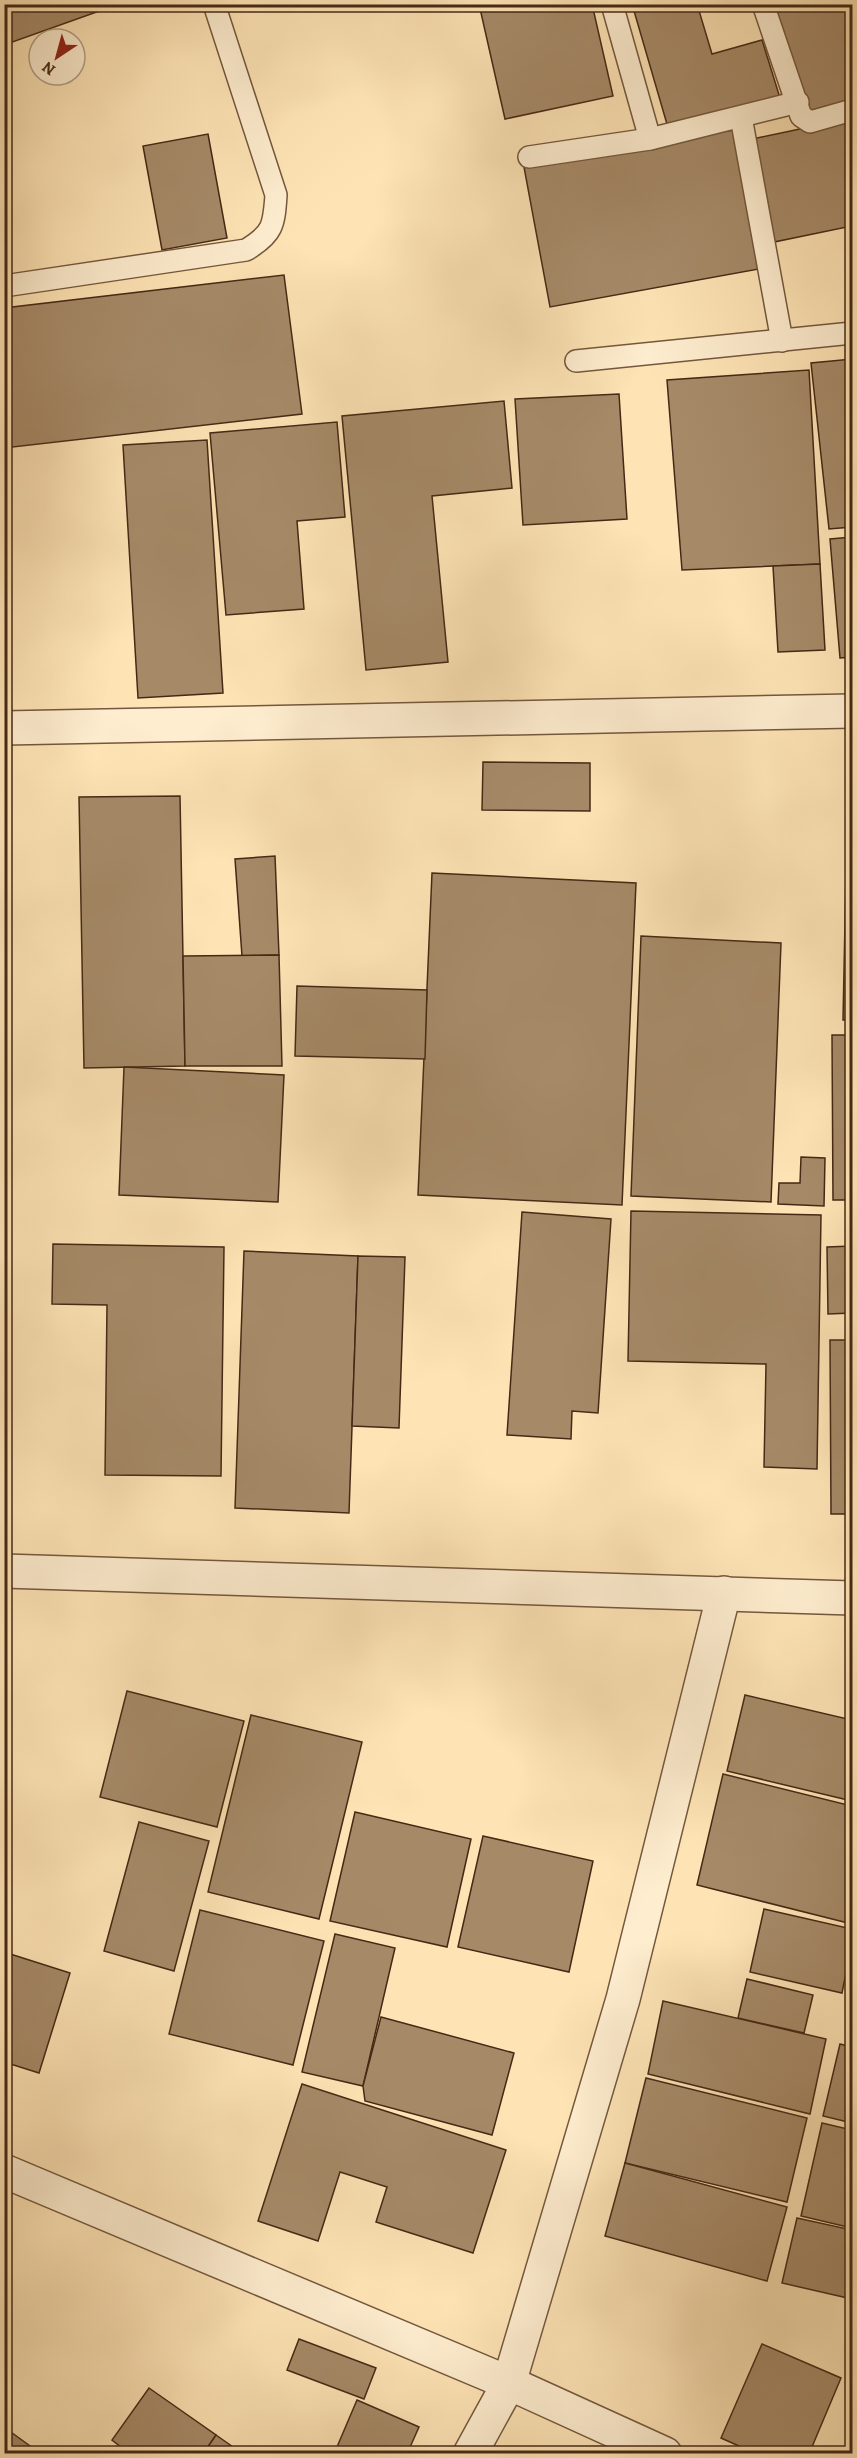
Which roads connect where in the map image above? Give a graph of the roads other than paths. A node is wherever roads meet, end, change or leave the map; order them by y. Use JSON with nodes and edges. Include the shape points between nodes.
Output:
{"nodes":[{"id":1,"x":214,"y":4,"type":"edge"},
{"id":2,"x":612,"y":4,"type":"edge"},
{"id":3,"x":764,"y":4,"type":"edge"},
{"id":4,"x":798,"y":102,"type":"junction"},
{"id":5,"x":852,"y":110,"type":"edge"},
{"id":6,"x":741,"y":117,"type":"junction"},
{"id":7,"x":650,"y":139,"type":"junction"},
{"id":8,"x":529,"y":157,"type":"dead end"},
{"id":9,"x":4,"y":286,"type":"edge"},
{"id":10,"x":852,"y":333,"type":"edge"},
{"id":11,"x":782,"y":341,"type":"junction"},
{"id":12,"x":576,"y":361,"type":"dead end"},
{"id":13,"x":852,"y":711,"type":"edge"},
{"id":14,"x":4,"y":728,"type":"edge"},
{"id":15,"x":4,"y":1571,"type":"edge"},
{"id":16,"x":724,"y":1593,"type":"junction"},
{"id":17,"x":852,"y":1598,"type":"edge"},
{"id":18,"x":4,"y":2171,"type":"edge"},
{"id":19,"x":509,"y":2383,"type":"junction"},
{"id":20,"x":470,"y":2454,"type":"edge"},
{"id":21,"x":665,"y":2454,"type":"edge"}],
"edges":[{"from":1,"to":9,"type":"lane","via":[[276,195],[274,223],[263,240],[246,250]]},
{"from":2,"to":7,"type":"lane"},
{"from":3,"to":4,"type":"lane"},
{"from":4,"to":5,"type":"lane","via":[[801,116],[810,122]]},
{"from":4,"to":6,"type":"lane"},
{"from":6,"to":7,"type":"lane"},
{"from":6,"to":11,"type":"lane"},
{"from":7,"to":8,"type":"lane"},
{"from":10,"to":11,"type":"lane"},
{"from":11,"to":12,"type":"lane"},
{"from":13,"to":14,"type":"street"},
{"from":15,"to":16,"type":"street"},
{"from":16,"to":17,"type":"street"},
{"from":16,"to":19,"type":"street","via":[[623,1999]]},
{"from":18,"to":19,"type":"street"},
{"from":19,"to":20,"type":"street"},
{"from":19,"to":21,"type":"street"}]}
